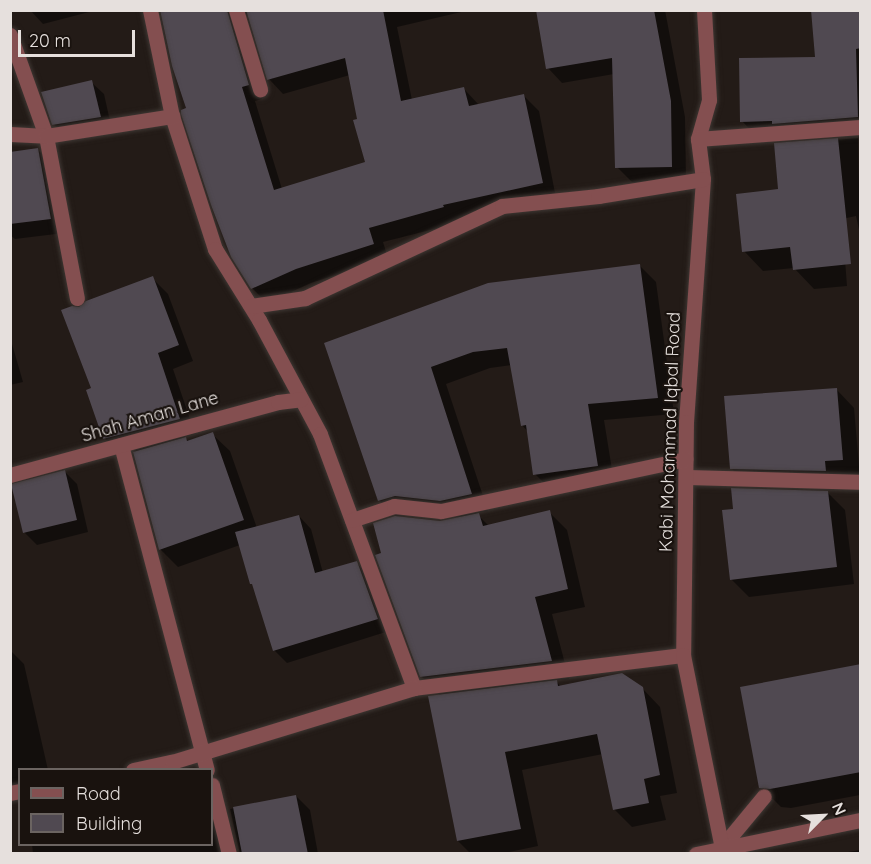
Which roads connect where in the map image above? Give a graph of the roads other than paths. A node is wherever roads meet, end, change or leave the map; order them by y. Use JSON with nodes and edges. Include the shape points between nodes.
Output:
{"nodes":[{"id":1,"x":150,"y":10,"type":"edge"},
{"id":2,"x":236,"y":10,"type":"edge"},
{"id":3,"x":705,"y":10,"type":"edge"},
{"id":4,"x":10,"y":35,"type":"edge"},
{"id":5,"x":260,"y":89,"type":"dead end"},
{"id":6,"x":172,"y":116,"type":"junction"},
{"id":7,"x":861,"y":127,"type":"edge"},
{"id":8,"x":10,"y":134,"type":"edge"},
{"id":9,"x":46,"y":136,"type":"junction"},
{"id":10,"x":698,"y":138,"type":"junction"},
{"id":11,"x":703,"y":178,"type":"junction"},
{"id":12,"x":77,"y":298,"type":"dead end"},
{"id":13,"x":251,"y":306,"type":"junction"},
{"id":14,"x":301,"y":399,"type":"junction"},
{"id":15,"x":121,"y":445,"type":"junction"},
{"id":16,"x":686,"y":459,"type":"junction"},
{"id":17,"x":10,"y":475,"type":"edge"},
{"id":18,"x":686,"y":477,"type":"junction"},
{"id":19,"x":861,"y":482,"type":"edge"},
{"id":20,"x":352,"y":520,"type":"junction"},
{"id":21,"x":683,"y":655,"type":"junction"},
{"id":22,"x":414,"y":688,"type":"junction"},
{"id":23,"x":203,"y":752,"type":"junction"},
{"id":24,"x":142,"y":768,"type":"edge"},
{"id":25,"x":207,"y":768,"type":"edge"},
{"id":26,"x":213,"y":789,"type":"edge"},
{"id":27,"x":764,"y":796,"type":"dead end"},
{"id":28,"x":861,"y":820,"type":"edge"},
{"id":29,"x":722,"y":851,"type":"edge"},
{"id":30,"x":229,"y":854,"type":"edge"},
{"id":31,"x":696,"y":854,"type":"edge"}],
"edges":[{"from":1,"to":6,"type":"street"},
{"from":2,"to":5,"type":"street"},
{"from":3,"to":10,"type":"street","name":"Kabi Mohammad Iqbal Road","via":[[709,100]]},
{"from":4,"to":9,"type":"street"},
{"from":6,"to":9,"type":"street"},
{"from":6,"to":13,"type":"street","via":[[215,249]]},
{"from":7,"to":10,"type":"street"},
{"from":8,"to":9,"type":"street"},
{"from":9,"to":12,"type":"street"},
{"from":10,"to":11,"type":"street","name":"Kabi Mohammad Iqbal Road"},
{"from":11,"to":13,"type":"street","via":[[598,196],[502,206],[305,298]]},
{"from":11,"to":16,"type":"street","name":"Kabi Mohammad Iqbal Road"},
{"from":13,"to":14,"type":"street"},
{"from":14,"to":15,"type":"street","name":"Shah Aman Lane"},
{"from":14,"to":20,"type":"street","via":[[320,434]]},
{"from":15,"to":17,"type":"street","name":"Shah Aman Lane"},
{"from":15,"to":23,"type":"street"},
{"from":16,"to":18,"type":"street","name":"Kabi Mohammad Iqbal Road"},
{"from":16,"to":20,"type":"street","via":[[441,511],[394,506]]},
{"from":18,"to":19,"type":"street"},
{"from":18,"to":21,"type":"street","name":"Kabi Mohammad Iqbal Road"},
{"from":20,"to":22,"type":"street"},
{"from":21,"to":22,"type":"street"},
{"from":21,"to":29,"type":"street","name":"Kabi Mohammad Iqbal Road"},
{"from":22,"to":23,"type":"street"},
{"from":23,"to":24,"type":"street"},
{"from":23,"to":25,"type":"street"},
{"from":26,"to":30,"type":"street"},
{"from":27,"to":29,"type":"street"},
{"from":28,"to":29,"type":"street"},
{"from":29,"to":31,"type":"street"}]}
